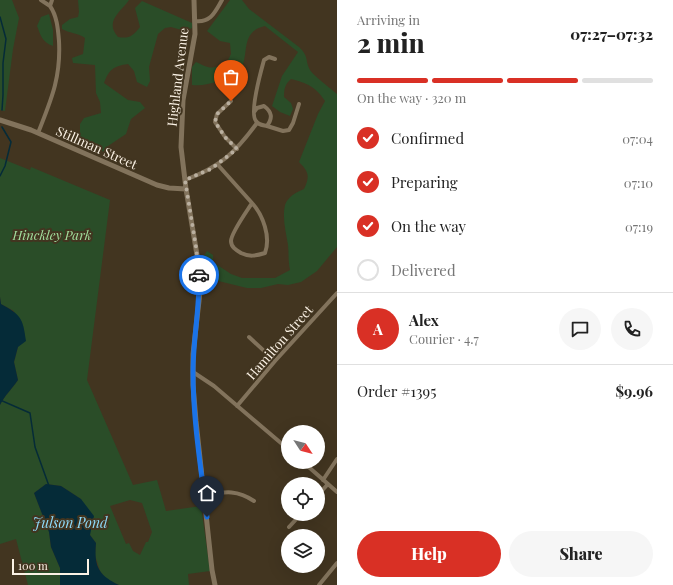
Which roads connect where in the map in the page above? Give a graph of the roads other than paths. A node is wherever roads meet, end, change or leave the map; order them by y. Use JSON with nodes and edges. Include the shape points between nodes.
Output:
{"nodes":[{"id":1,"x":41,"y":0,"type":"edge"},
{"id":2,"x":52,"y":0,"type":"edge"},
{"id":3,"x":194,"y":0,"type":"edge"},
{"id":4,"x":222,"y":0,"type":"edge"},
{"id":5,"x":50,"y":6,"type":"junction"},
{"id":6,"x":195,"y":21,"type":"junction"},
{"id":7,"x":275,"y":59,"type":"dead end"},
{"id":8,"x":231,"y":101,"type":"dead end"},
{"id":9,"x":299,"y":104,"type":"dead end"},
{"id":10,"x":254,"y":112,"type":"junction"},
{"id":11,"x":0,"y":120,"type":"edge"},
{"id":12,"x":257,"y":123,"type":"junction"},
{"id":13,"x":267,"y":126,"type":"junction"},
{"id":14,"x":38,"y":133,"type":"junction"},
{"id":15,"x":237,"y":149,"type":"junction"},
{"id":16,"x":218,"y":165,"type":"junction"},
{"id":17,"x":185,"y":180,"type":"junction"},
{"id":18,"x":186,"y":189,"type":"junction"},
{"id":19,"x":252,"y":203,"type":"junction"},
{"id":20,"x":337,"y":293,"type":"edge"},
{"id":21,"x":250,"y":337,"type":"dead end"},
{"id":22,"x":275,"y":361,"type":"junction"},
{"id":23,"x":193,"y":372,"type":"junction"},
{"id":24,"x":237,"y":406,"type":"junction"},
{"id":25,"x":281,"y":443,"type":"edge"},
{"id":26,"x":337,"y":459,"type":"edge"},
{"id":27,"x":311,"y":469,"type":"edge"},
{"id":28,"x":320,"y":477,"type":"edge"},
{"id":29,"x":325,"y":477,"type":"edge"},
{"id":30,"x":325,"y":482,"type":"edge"},
{"id":31,"x":328,"y":484,"type":"junction"},
{"id":32,"x":325,"y":487,"type":"edge"},
{"id":33,"x":337,"y":492,"type":"edge"},
{"id":34,"x":204,"y":495,"type":"junction"},
{"id":35,"x":254,"y":501,"type":"dead end"},
{"id":36,"x":294,"y":521,"type":"edge"},
{"id":37,"x":289,"y":527,"type":"dead end"},
{"id":38,"x":337,"y":563,"type":"edge"},
{"id":39,"x":215,"y":585,"type":"edge"},
{"id":40,"x":319,"y":585,"type":"edge"}],
"edges":[{"from":1,"to":5,"type":"street"},
{"from":2,"to":5,"type":"street"},
{"from":3,"to":6,"type":"street","name":"Highland Avenue"},
{"from":4,"to":6,"type":"street","via":[[207,20]]},
{"from":5,"to":14,"type":"street","via":[[56,20],[59,64],[54,92]]},
{"from":6,"to":17,"type":"street","name":"Highland Avenue","via":[[183,100],[181,147]]},
{"from":7,"to":10,"type":"street","via":[[269,57],[264,60]]},
{"from":8,"to":15,"type":"street","via":[[217,114],[215,122]]},
{"from":9,"to":13,"type":"street","via":[[294,123],[289,130],[283,132]]},
{"from":10,"to":12,"type":"street"},
{"from":10,"to":13,"type":"street","via":[[264,106],[269,110],[271,116]]},
{"from":11,"to":14,"type":"street","name":"Stillman Street"},
{"from":12,"to":13,"type":"street"},
{"from":12,"to":15,"type":"street"},
{"from":14,"to":18,"type":"street","name":"Stillman Street","via":[[157,185]]},
{"from":15,"to":16,"type":"street"},
{"from":16,"to":17,"type":"street"},
{"from":16,"to":19,"type":"street"},
{"from":17,"to":18,"type":"street","name":"Highland Avenue"},
{"from":18,"to":23,"type":"street","name":"Highland Avenue","via":[[199,267],[200,292]]},
{"from":19,"to":19,"type":"street","via":[[231,242],[234,249],[245,255],[256,256],[265,253],[267,247],[264,223]]},
{"from":20,"to":22,"type":"street","name":"Hamilton Street"},
{"from":21,"to":22,"type":"street"},
{"from":22,"to":24,"type":"street","name":"Hamilton Street"},
{"from":23,"to":24,"type":"street"},
{"from":23,"to":34,"type":"street","name":"Highland Avenue"},
{"from":24,"to":25,"type":"street"},
{"from":26,"to":29,"type":"street"},
{"from":27,"to":28,"type":"street"},
{"from":30,"to":31,"type":"street"},
{"from":31,"to":32,"type":"street"},
{"from":31,"to":33,"type":"street"},
{"from":34,"to":35,"type":"street","via":[[233,492]]},
{"from":34,"to":39,"type":"street","name":"Highland Avenue"},
{"from":36,"to":37,"type":"street"},
{"from":38,"to":40,"type":"street"}]}
